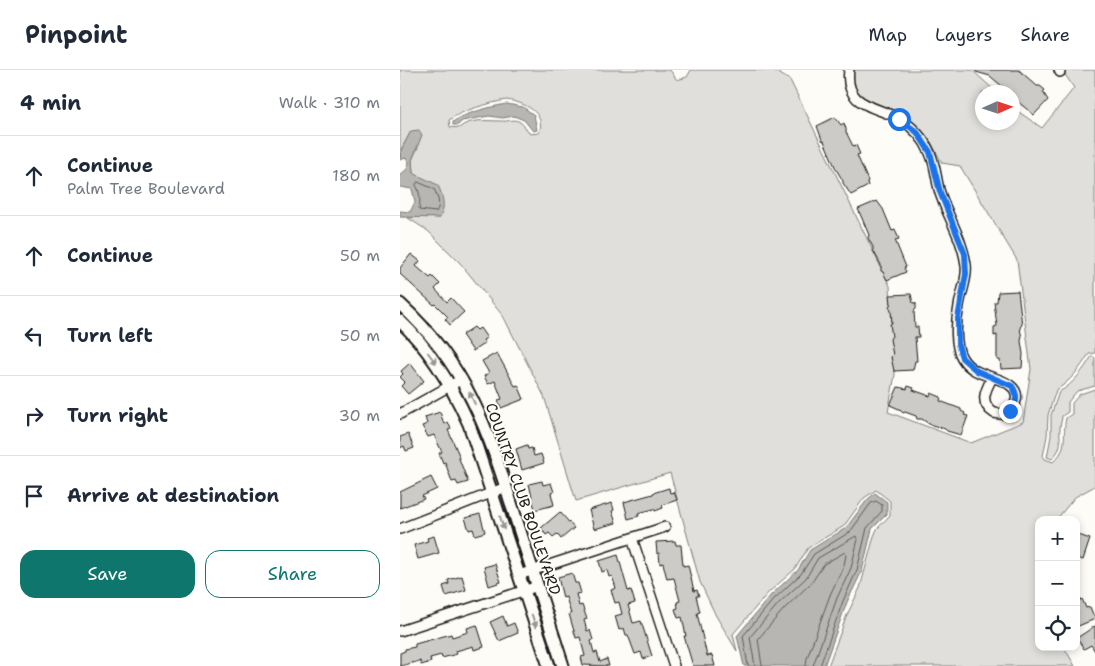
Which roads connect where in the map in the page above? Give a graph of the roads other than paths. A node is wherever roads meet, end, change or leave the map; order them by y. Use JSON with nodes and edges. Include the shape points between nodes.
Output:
{"nodes":[{"id":1,"x":849,"y":70,"type":"edge"},
{"id":2,"x":400,"y":304,"type":"edge"},
{"id":3,"x":400,"y":322,"type":"edge"},
{"id":4,"x":992,"y":378,"type":"dead end"},
{"id":5,"x":462,"y":379,"type":"junction"},
{"id":6,"x":451,"y":386,"type":"junction"},
{"id":7,"x":400,"y":414,"type":"edge"},
{"id":8,"x":506,"y":487,"type":"junction"},
{"id":9,"x":493,"y":492,"type":"junction"},
{"id":10,"x":665,"y":527,"type":"dead end"},
{"id":11,"x":400,"y":529,"type":"edge"},
{"id":12,"x":632,"y":538,"type":"junction"},
{"id":13,"x":532,"y":570,"type":"junction"},
{"id":14,"x":519,"y":575,"type":"junction"},
{"id":15,"x":538,"y":586,"type":"junction"},
{"id":16,"x":524,"y":590,"type":"junction"},
{"id":17,"x":400,"y":631,"type":"edge"},
{"id":18,"x":549,"y":666,"type":"edge"},
{"id":19,"x":563,"y":666,"type":"edge"},
{"id":20,"x":674,"y":666,"type":"edge"}],
"edges":[{"from":1,"to":4,"type":"street","via":[[848,83],[857,100],[905,122],[917,132],[930,152],[940,192],[965,254],[966,274],[959,306],[958,344],[962,358]]},
{"from":2,"to":5,"type":"main road","name":"COUNTRY CLUB BOULEVARD","via":[[431,335]]},
{"from":3,"to":6,"type":"main road","name":"COUNTRY CLUB BOULEVARD","one_way":true,"via":[[424,347]]},
{"from":5,"to":6,"type":"street"},
{"from":8,"to":5,"type":"main road","name":"COUNTRY CLUB BOULEVARD","one_way":true,"via":[[477,408]]},
{"from":6,"to":7,"type":"street"},
{"from":6,"to":9,"type":"main road","name":"COUNTRY CLUB BOULEVARD","via":[[469,424]]},
{"from":8,"to":9,"type":"street"},
{"from":8,"to":13,"type":"main road","name":"COUNTRY CLUB BOULEVARD"},
{"from":9,"to":11,"type":"street"},
{"from":9,"to":14,"type":"main road","name":"COUNTRY CLUB BOULEVARD","one_way":true},
{"from":10,"to":12,"type":"street"},
{"from":12,"to":13,"type":"street"},
{"from":12,"to":20,"type":"street"},
{"from":13,"to":14,"type":"street"},
{"from":13,"to":15,"type":"main road","name":"COUNTRY CLUB BOULEVARD"},
{"from":14,"to":16,"type":"main road","name":"COUNTRY CLUB BOULEVARD"},
{"from":15,"to":16,"type":"street"},
{"from":15,"to":19,"type":"main road","name":"COUNTRY CLUB BOULEVARD"},
{"from":16,"to":17,"type":"street"},
{"from":16,"to":18,"type":"main road","name":"COUNTRY CLUB BOULEVARD","one_way":true}]}
